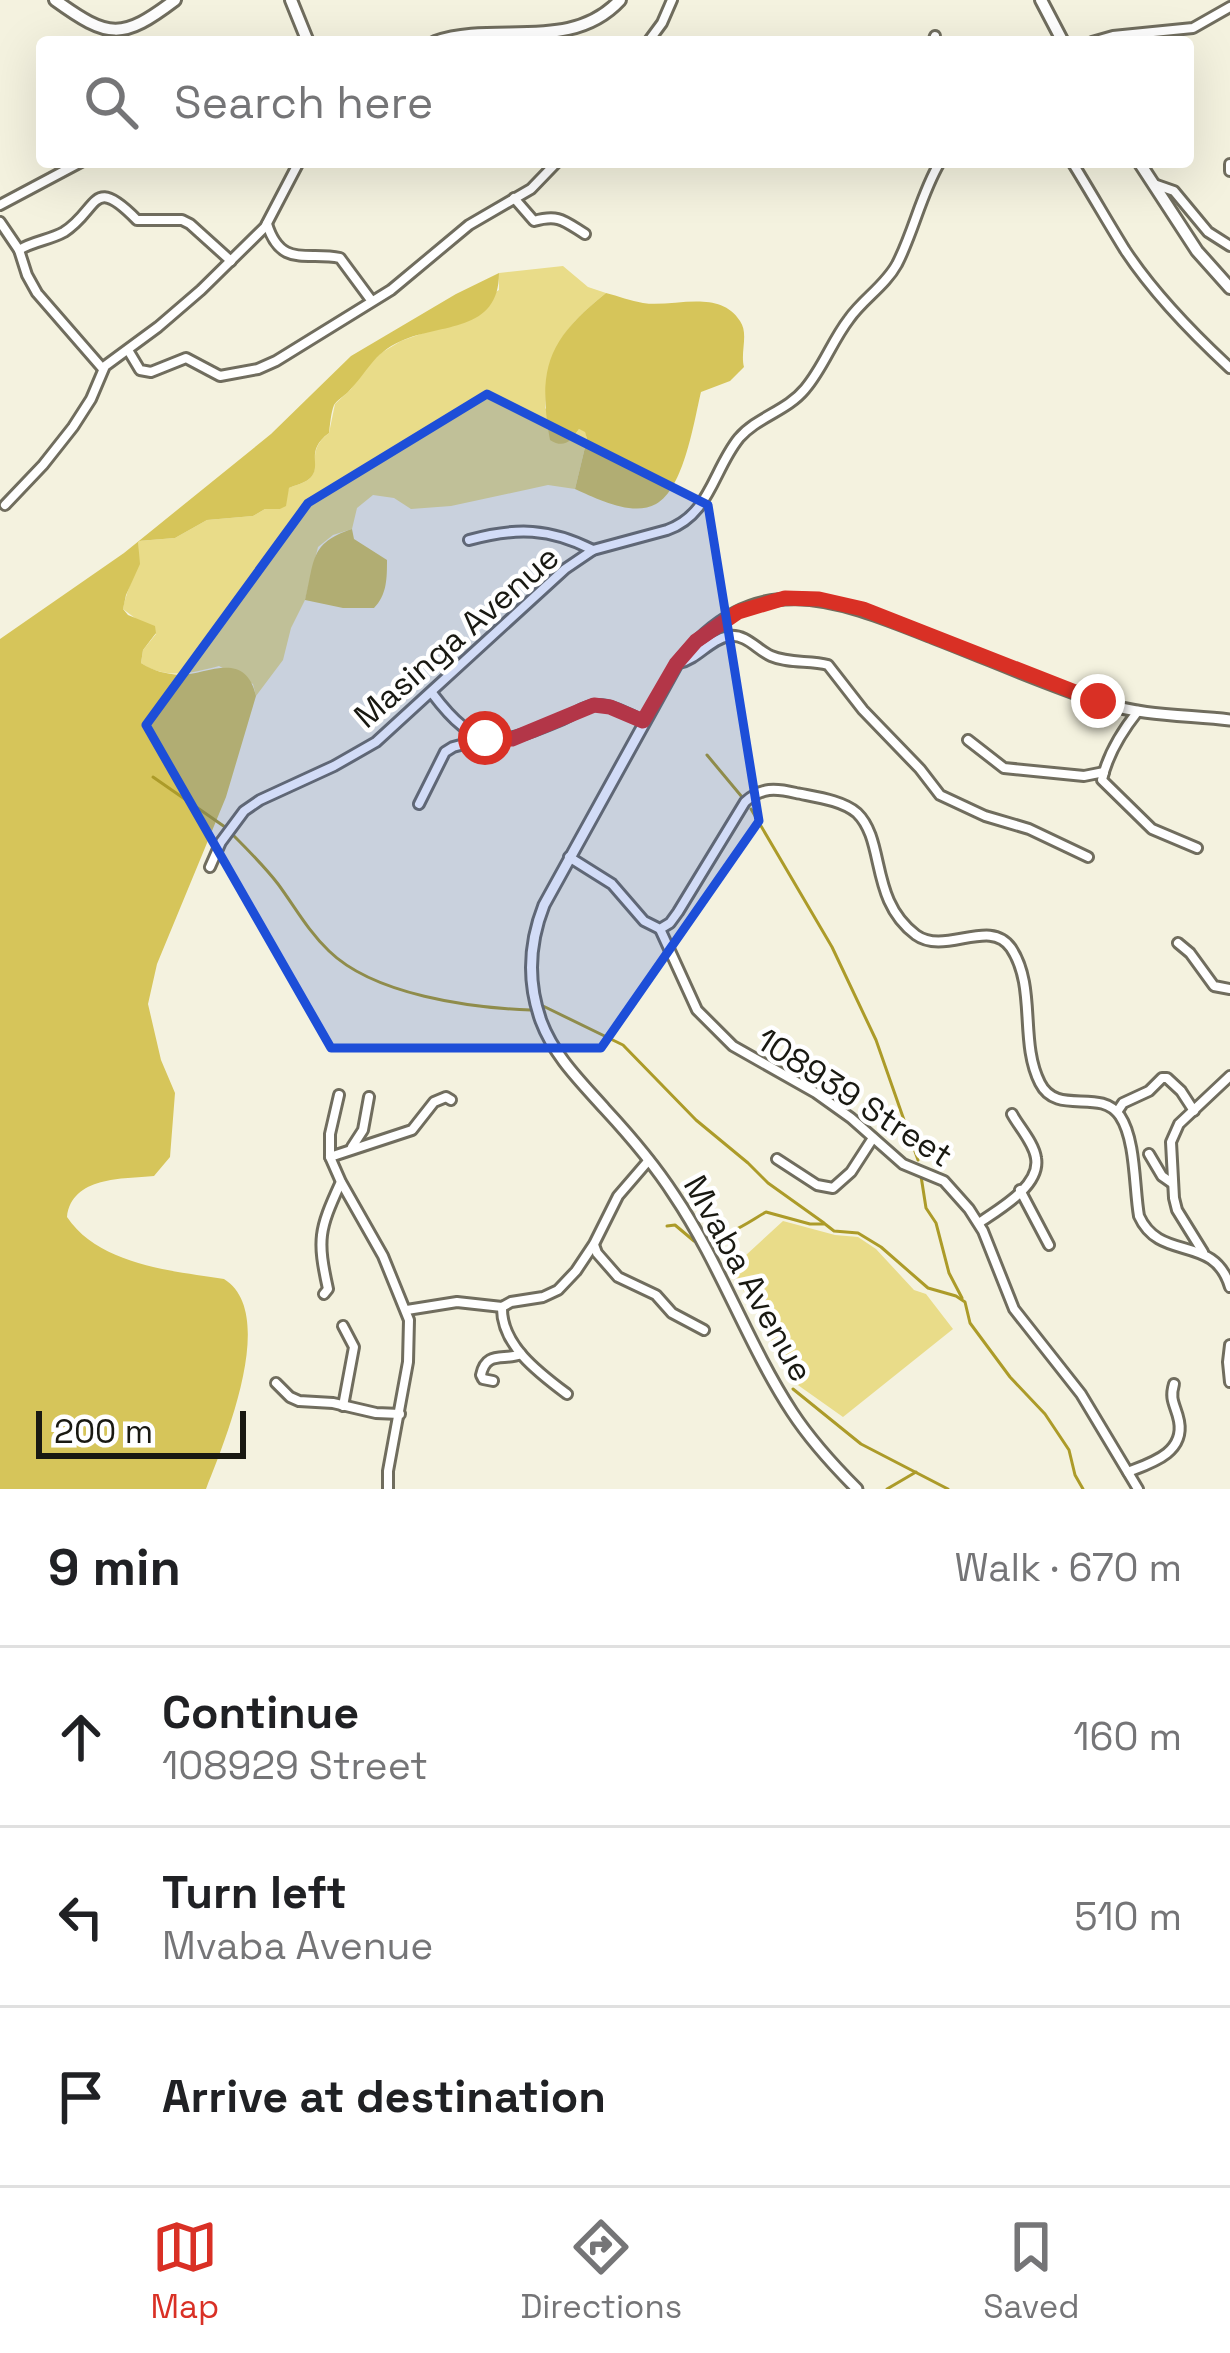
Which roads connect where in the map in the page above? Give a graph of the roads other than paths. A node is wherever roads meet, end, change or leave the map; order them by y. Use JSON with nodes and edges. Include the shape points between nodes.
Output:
{"nodes":[{"id":1,"x":56,"y":0,"type":"edge"},
{"id":2,"x":175,"y":0,"type":"edge"},
{"id":3,"x":291,"y":0,"type":"edge"},
{"id":4,"x":620,"y":0,"type":"edge"},
{"id":5,"x":672,"y":0,"type":"edge"},
{"id":6,"x":1041,"y":0,"type":"edge"},
{"id":7,"x":1230,"y":7,"type":"edge"},
{"id":8,"x":306,"y":36,"type":"edge"},
{"id":9,"x":466,"y":36,"type":"edge"},
{"id":10,"x":652,"y":36,"type":"edge"},
{"id":11,"x":1061,"y":36,"type":"edge"},
{"id":12,"x":1113,"y":36,"type":"edge"},
{"id":13,"x":70,"y":168,"type":"edge"},
{"id":14,"x":296,"y":168,"type":"edge"},
{"id":15,"x":551,"y":168,"type":"edge"},
{"id":16,"x":937,"y":168,"type":"edge"},
{"id":17,"x":1076,"y":168,"type":"edge"},
{"id":18,"x":1143,"y":168,"type":"edge"},
{"id":19,"x":1152,"y":183,"type":"junction"},
{"id":20,"x":514,"y":198,"type":"junction"},
{"id":21,"x":0,"y":205,"type":"edge"},
{"id":22,"x":0,"y":222,"type":"edge"},
{"id":23,"x":267,"y":223,"type":"junction"},
{"id":24,"x":585,"y":234,"type":"dead end"},
{"id":25,"x":1230,"y":246,"type":"edge"},
{"id":26,"x":20,"y":250,"type":"junction"},
{"id":27,"x":231,"y":261,"type":"junction"},
{"id":28,"x":1230,"y":288,"type":"edge"},
{"id":29,"x":371,"y":300,"type":"junction"},
{"id":30,"x":128,"y":350,"type":"junction"},
{"id":31,"x":1230,"y":368,"type":"edge"},
{"id":32,"x":103,"y":369,"type":"junction"},
{"id":33,"x":5,"y":505,"type":"dead end"},
{"id":34,"x":469,"y":540,"type":"dead end"},
{"id":35,"x":593,"y":550,"type":"junction"},
{"id":36,"x":676,"y":664,"type":"junction"},
{"id":37,"x":432,"y":693,"type":"junction"},
{"id":38,"x":1138,"y":711,"type":"junction"},
{"id":39,"x":1230,"y":720,"type":"edge"},
{"id":40,"x":643,"y":721,"type":"junction"},
{"id":41,"x":485,"y":738,"type":"junction"},
{"id":42,"x":968,"y":740,"type":"dead end"},
{"id":43,"x":1104,"y":772,"type":"junction"},
{"id":44,"x":419,"y":804,"type":"dead end"},
{"id":45,"x":1197,"y":848,"type":"dead end"},
{"id":46,"x":569,"y":857,"type":"junction"},
{"id":47,"x":1088,"y":857,"type":"dead end"},
{"id":48,"x":210,"y":867,"type":"dead end"},
{"id":49,"x":660,"y":929,"type":"junction"},
{"id":50,"x":1178,"y":943,"type":"dead end"},
{"id":51,"x":1230,"y":989,"type":"edge"},
{"id":52,"x":1230,"y":1076,"type":"edge"},
{"id":53,"x":339,"y":1095,"type":"dead end"},
{"id":54,"x":369,"y":1097,"type":"dead end"},
{"id":55,"x":451,"y":1100,"type":"dead end"},
{"id":56,"x":1194,"y":1111,"type":"junction"},
{"id":57,"x":1117,"y":1112,"type":"junction"},
{"id":58,"x":1012,"y":1114,"type":"dead end"},
{"id":59,"x":873,"y":1138,"type":"junction"},
{"id":60,"x":346,"y":1152,"type":"junction"},
{"id":61,"x":1149,"y":1154,"type":"dead end"},
{"id":62,"x":330,"y":1157,"type":"junction"},
{"id":63,"x":777,"y":1159,"type":"dead end"},
{"id":64,"x":649,"y":1160,"type":"junction"},
{"id":65,"x":341,"y":1182,"type":"junction"},
{"id":66,"x":1173,"y":1184,"type":"junction"},
{"id":67,"x":1020,"y":1190,"type":"junction"},
{"id":68,"x":980,"y":1223,"type":"junction"},
{"id":69,"x":594,"y":1244,"type":"junction"},
{"id":70,"x":1049,"y":1246,"type":"dead end"},
{"id":71,"x":1207,"y":1255,"type":"junction"},
{"id":72,"x":1230,"y":1287,"type":"edge"},
{"id":73,"x":324,"y":1294,"type":"dead end"},
{"id":74,"x":502,"y":1307,"type":"junction"},
{"id":75,"x":407,"y":1310,"type":"junction"},
{"id":76,"x":343,"y":1326,"type":"dead end"},
{"id":77,"x":704,"y":1330,"type":"dead end"},
{"id":78,"x":1230,"y":1346,"type":"edge"},
{"id":79,"x":522,"y":1354,"type":"junction"},
{"id":80,"x":493,"y":1381,"type":"dead end"},
{"id":81,"x":1230,"y":1382,"type":"edge"},
{"id":82,"x":276,"y":1383,"type":"dead end"},
{"id":83,"x":1174,"y":1384,"type":"dead end"},
{"id":84,"x":566,"y":1394,"type":"dead end"},
{"id":85,"x":343,"y":1406,"type":"junction"},
{"id":86,"x":400,"y":1414,"type":"junction"},
{"id":87,"x":1128,"y":1472,"type":"junction"},
{"id":88,"x":388,"y":1489,"type":"edge"},
{"id":89,"x":857,"y":1489,"type":"edge"},
{"id":90,"x":1138,"y":1489,"type":"edge"}],
"edges":[{"from":1,"to":2,"type":"main road","via":[[116,30]]},
{"from":3,"to":8,"type":"main road"},
{"from":4,"to":9,"type":"main road","via":[[578,28]]},
{"from":5,"to":10,"type":"street"},
{"from":6,"to":11,"type":"main road"},
{"from":7,"to":12,"type":"street","via":[[1193,28]]},
{"from":13,"to":21,"type":"street"},
{"from":14,"to":23,"type":"street"},
{"from":15,"to":20,"type":"street"},
{"from":16,"to":35,"type":"street","name":"Masinga Avenue","via":[[899,261],[851,315],[806,389],[740,438],[709,494],[679,526]]},
{"from":17,"to":31,"type":"street","via":[[1158,293]]},
{"from":18,"to":19,"type":"main road"},
{"from":19,"to":25,"type":"street","via":[[1178,194]]},
{"from":19,"to":28,"type":"main road"},
{"from":20,"to":24,"type":"street","via":[[534,221],[558,218]]},
{"from":20,"to":29,"type":"street"},
{"from":22,"to":26,"type":"street"},
{"from":23,"to":27,"type":"street"},
{"from":23,"to":29,"type":"street","via":[[286,252],[340,258]]},
{"from":26,"to":27,"type":"street","via":[[66,231],[105,196],[137,220],[190,224]]},
{"from":26,"to":32,"type":"street","via":[[37,292]]},
{"from":27,"to":30,"type":"street"},
{"from":29,"to":30,"type":"street","via":[[258,369],[220,376],[186,358],[146,372]]},
{"from":30,"to":32,"type":"street"},
{"from":32,"to":33,"type":"street","via":[[73,427]]},
{"from":34,"to":35,"type":"street","via":[[536,530]]},
{"from":35,"to":37,"type":"street","name":"Masinga Avenue"},
{"from":36,"to":38,"type":"street","name":"Mvaba Avenue","via":[[738,612],[772,600],[819,599]]},
{"from":36,"to":40,"type":"street","name":"Mvaba Avenue"},
{"from":36,"to":47,"type":"street","via":[[735,636],[775,658],[828,664],[940,795]]},
{"from":37,"to":41,"type":"street","via":[[455,721]]},
{"from":37,"to":48,"type":"street","name":"Masinga Avenue","via":[[376,742],[244,811]]},
{"from":38,"to":39,"type":"street","name":"Mvaba Avenue"},
{"from":38,"to":43,"type":"street"},
{"from":40,"to":41,"type":"street","via":[[594,705],[512,739]]},
{"from":40,"to":46,"type":"street","name":"Mvaba Avenue"},
{"from":41,"to":44,"type":"street","via":[[446,752]]},
{"from":42,"to":43,"type":"street","via":[[1004,769]]},
{"from":43,"to":45,"type":"street","via":[[1102,780],[1152,829]]},
{"from":46,"to":49,"type":"street"},
{"from":46,"to":64,"type":"street","name":"Mvaba Avenue","via":[[535,929],[533,993],[554,1048]]},
{"from":49,"to":57,"type":"street","via":[[757,793],[771,788],[847,807],[865,825],[893,910],[915,934],[943,943],[997,937],[1009,945],[1047,1093]]},
{"from":49,"to":59,"type":"street","name":"108939 Street","via":[[704,1018],[738,1050],[816,1093]]},
{"from":50,"to":51,"type":"street","via":[[1212,983]]},
{"from":52,"to":56,"type":"street"},
{"from":53,"to":62,"type":"street"},
{"from":54,"to":60,"type":"street","via":[[363,1130]]},
{"from":55,"to":60,"type":"street","via":[[434,1102],[412,1130]]},
{"from":56,"to":57,"type":"street","via":[[1162,1078]]},
{"from":56,"to":66,"type":"street","via":[[1173,1135]]},
{"from":57,"to":71,"type":"street","via":[[1144,1226],[1159,1240]]},
{"from":58,"to":67,"type":"street","via":[[1036,1158]]},
{"from":59,"to":63,"type":"street","via":[[833,1188]]},
{"from":59,"to":68,"type":"street","name":"108939 Street","via":[[909,1168],[944,1181]]},
{"from":60,"to":62,"type":"street"},
{"from":61,"to":66,"type":"street"},
{"from":62,"to":65,"type":"street"},
{"from":64,"to":69,"type":"street","via":[[618,1196]]},
{"from":64,"to":89,"type":"street","name":"Mvaba Avenue","via":[[685,1211],[791,1410]]},
{"from":65,"to":73,"type":"street","via":[[320,1245]]},
{"from":65,"to":75,"type":"street"},
{"from":66,"to":71,"type":"street","via":[[1177,1210]]},
{"from":67,"to":68,"type":"street"},
{"from":67,"to":70,"type":"street"},
{"from":68,"to":87,"type":"street","name":"108939 Street","via":[[1014,1309],[1074,1384]]},
{"from":69,"to":74,"type":"street","via":[[558,1290]]},
{"from":69,"to":77,"type":"street","via":[[618,1277]]},
{"from":71,"to":72,"type":"street"},
{"from":74,"to":75,"type":"street","via":[[458,1302]]},
{"from":74,"to":79,"type":"street","via":[[502,1323]]},
{"from":75,"to":86,"type":"street"},
{"from":76,"to":85,"type":"street","via":[[354,1347]]},
{"from":78,"to":81,"type":"street"},
{"from":79,"to":80,"type":"street","via":[[487,1360],[481,1375]]},
{"from":79,"to":84,"type":"street"},
{"from":82,"to":85,"type":"street","via":[[299,1400]]},
{"from":83,"to":87,"type":"street","via":[[1174,1446]]},
{"from":85,"to":86,"type":"street"},
{"from":86,"to":88,"type":"street"},
{"from":87,"to":90,"type":"street","name":"108939 Street"}]}
